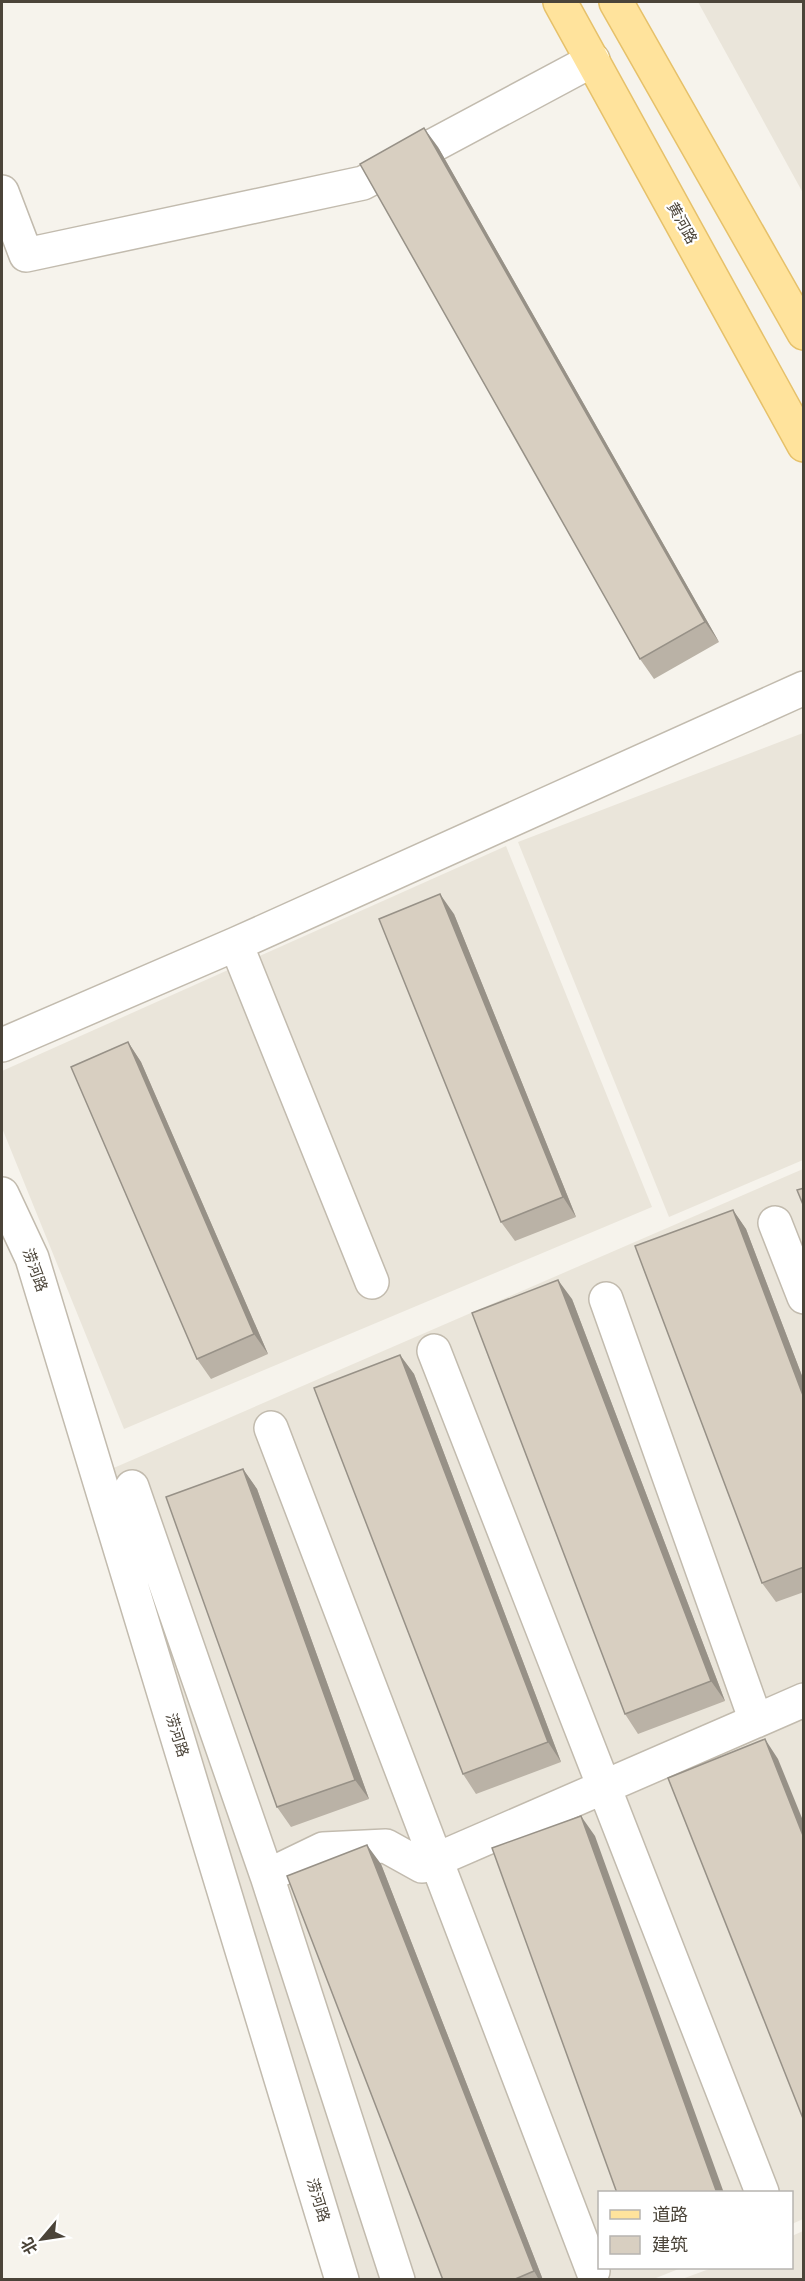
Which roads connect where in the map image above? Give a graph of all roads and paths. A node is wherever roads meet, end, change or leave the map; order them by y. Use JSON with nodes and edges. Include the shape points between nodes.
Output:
{"nodes":[{"id":1,"x":560,"y":2,"type":"edge"},
{"id":2,"x":616,"y":2,"type":"edge"},
{"id":3,"x":593,"y":60,"type":"junction"},
{"id":4,"x":5,"y":211,"type":"edge"},
{"id":5,"x":804,"y":333,"type":"edge"},
{"id":6,"x":804,"y":445,"type":"edge"},
{"id":7,"x":804,"y":688,"type":"edge"},
{"id":8,"x":236,"y":944,"type":"junction"},
{"id":9,"x":2,"y":1045,"type":"edge"},
{"id":10,"x":2,"y":1194,"type":"edge"},
{"id":11,"x":774,"y":1223,"type":"dead end"},
{"id":12,"x":372,"y":1282,"type":"dead end"},
{"id":13,"x":804,"y":1297,"type":"edge"},
{"id":14,"x":606,"y":1299,"type":"dead end"},
{"id":15,"x":434,"y":1351,"type":"dead end"},
{"id":16,"x":272,"y":1428,"type":"dead end"},
{"id":17,"x":132,"y":1487,"type":"dead end"},
{"id":18,"x":804,"y":1700,"type":"edge"},
{"id":19,"x":756,"y":1721,"type":"junction"},
{"id":20,"x":604,"y":1787,"type":"junction"},
{"id":21,"x":436,"y":1860,"type":"junction"},
{"id":22,"x":267,"y":1876,"type":"junction"},
{"id":23,"x":761,"y":2191,"type":"edge"},
{"id":24,"x":593,"y":2271,"type":"dead end"},
{"id":25,"x":342,"y":2280,"type":"edge"},
{"id":26,"x":398,"y":2280,"type":"edge"}],
"edges":[{"from":1,"to":3,"type":"main road","name":"黄河路"},
{"from":2,"to":5,"type":"main road"},
{"from":3,"to":4,"type":"street","via":[[363,183],[26,255]]},
{"from":3,"to":6,"type":"main road","name":"黄河路"},
{"from":7,"to":8,"type":"street"},
{"from":8,"to":9,"type":"street"},
{"from":8,"to":12,"type":"street"},
{"from":10,"to":25,"type":"street","name":"涝河路","via":[[36,1269]]},
{"from":11,"to":13,"type":"street"},
{"from":14,"to":19,"type":"street"},
{"from":15,"to":20,"type":"street"},
{"from":16,"to":21,"type":"street"},
{"from":17,"to":22,"type":"street"},
{"from":18,"to":19,"type":"street"},
{"from":19,"to":20,"type":"street"},
{"from":20,"to":21,"type":"street"},
{"from":20,"to":23,"type":"street"},
{"from":21,"to":22,"type":"street","via":[[422,1866],[386,1846],[323,1849]]},
{"from":21,"to":24,"type":"street"},
{"from":22,"to":26,"type":"street"}]}
